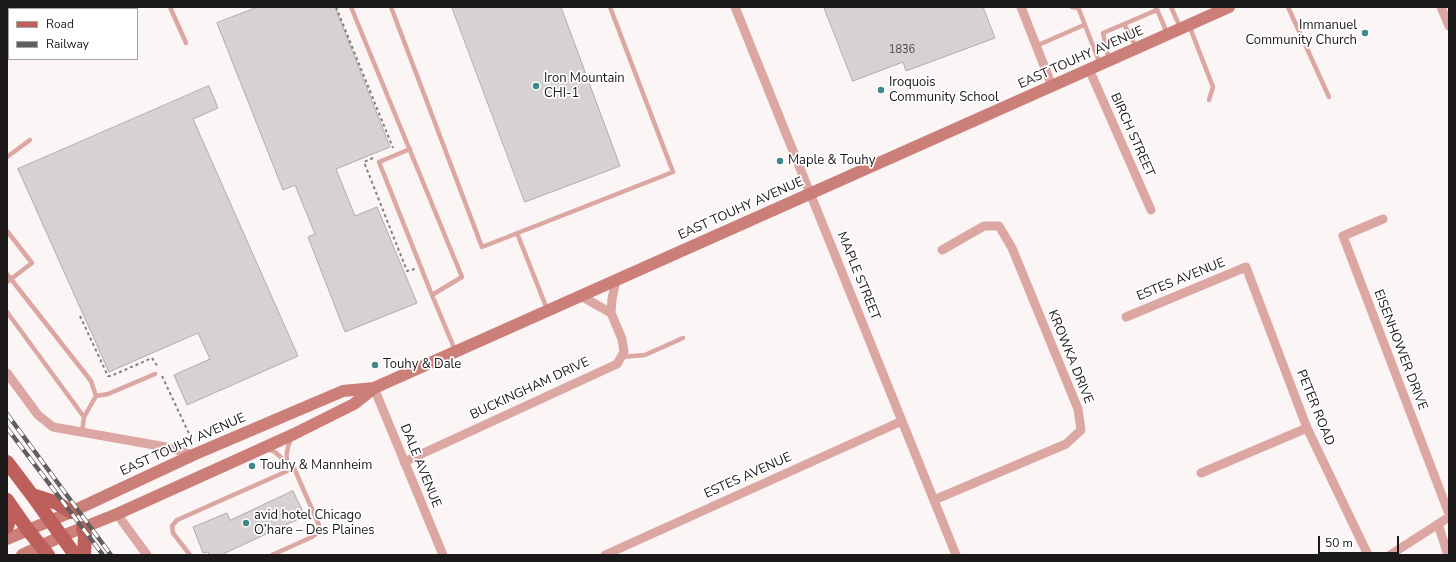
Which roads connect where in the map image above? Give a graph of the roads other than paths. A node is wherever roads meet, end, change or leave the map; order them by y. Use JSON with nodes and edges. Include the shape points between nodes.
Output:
{"nodes":[{"id":1,"x":170,"y":7,"type":"edge"},
{"id":2,"x":351,"y":7,"type":"edge"},
{"id":3,"x":391,"y":7,"type":"edge"},
{"id":4,"x":610,"y":7,"type":"edge"},
{"id":5,"x":735,"y":7,"type":"edge"},
{"id":6,"x":1021,"y":7,"type":"edge"},
{"id":7,"x":1072,"y":7,"type":"edge"},
{"id":8,"x":1172,"y":7,"type":"edge"},
{"id":9,"x":1288,"y":7,"type":"edge"},
{"id":10,"x":1441,"y":7,"type":"edge"},
{"id":11,"x":1078,"y":8,"type":"edge"},
{"id":12,"x":1223,"y":8,"type":"edge"},
{"id":13,"x":1156,"y":9,"type":"edge"},
{"id":14,"x":1124,"y":24,"type":"junction"},
{"id":15,"x":1084,"y":25,"type":"junction"},
{"id":16,"x":1449,"y":26,"type":"edge"},
{"id":17,"x":1185,"y":27,"type":"junction"},
{"id":18,"x":1167,"y":34,"type":"junction"},
{"id":19,"x":186,"y":43,"type":"dead end"},
{"id":20,"x":1036,"y":46,"type":"junction"},
{"id":21,"x":1137,"y":48,"type":"junction"},
{"id":22,"x":1105,"y":62,"type":"junction"},
{"id":23,"x":1089,"y":69,"type":"junction"},
{"id":24,"x":1052,"y":86,"type":"junction"},
{"id":25,"x":1329,"y":97,"type":"dead end"},
{"id":26,"x":1209,"y":100,"type":"dead end"},
{"id":27,"x":30,"y":140,"type":"dead end"},
{"id":28,"x":410,"y":149,"type":"junction"},
{"id":29,"x":7,"y":157,"type":"edge"},
{"id":30,"x":810,"y":193,"type":"junction"},
{"id":31,"x":1151,"y":210,"type":"dead end"},
{"id":32,"x":1383,"y":219,"type":"dead end"},
{"id":33,"x":7,"y":231,"type":"edge"},
{"id":34,"x":517,"y":233,"type":"junction"},
{"id":35,"x":942,"y":250,"type":"dead end"},
{"id":36,"x":1246,"y":267,"type":"joint"},
{"id":37,"x":7,"y":274,"type":"edge"},
{"id":38,"x":9,"y":280,"type":"edge"},
{"id":39,"x":616,"y":280,"type":"junction"},
{"id":40,"x":432,"y":295,"type":"junction"},
{"id":41,"x":581,"y":296,"type":"junction"},
{"id":42,"x":548,"y":311,"type":"junction"},
{"id":43,"x":7,"y":312,"type":"edge"},
{"id":44,"x":611,"y":313,"type":"junction"},
{"id":45,"x":1126,"y":317,"type":"dead end"},
{"id":46,"x":682,"y":338,"type":"dead end"},
{"id":47,"x":456,"y":352,"type":"junction"},
{"id":48,"x":620,"y":358,"type":"junction"},
{"id":49,"x":7,"y":374,"type":"edge"},
{"id":50,"x":155,"y":374,"type":"dead end"},
{"id":51,"x":374,"y":388,"type":"junction"},
{"id":52,"x":96,"y":396,"type":"junction"},
{"id":53,"x":84,"y":417,"type":"junction"},
{"id":54,"x":902,"y":421,"type":"junction"},
{"id":55,"x":1307,"y":428,"type":"junction"},
{"id":56,"x":82,"y":432,"type":"junction"},
{"id":57,"x":294,"y":434,"type":"junction"},
{"id":58,"x":261,"y":449,"type":"junction"},
{"id":59,"x":193,"y":455,"type":"junction"},
{"id":60,"x":7,"y":462,"type":"edge"},
{"id":61,"x":286,"y":462,"type":"junction"},
{"id":62,"x":404,"y":462,"type":"junction"},
{"id":63,"x":289,"y":470,"type":"junction"},
{"id":64,"x":1201,"y":473,"type":"dead end"},
{"id":65,"x":32,"y":495,"type":"junction"},
{"id":66,"x":7,"y":500,"type":"edge"},
{"id":67,"x":934,"y":500,"type":"junction"},
{"id":68,"x":71,"y":512,"type":"junction"},
{"id":69,"x":117,"y":514,"type":"junction"},
{"id":70,"x":1449,"y":516,"type":"edge"},
{"id":71,"x":51,"y":520,"type":"junction"},
{"id":72,"x":1438,"y":524,"type":"junction"},
{"id":73,"x":7,"y":527,"type":"edge"},
{"id":74,"x":83,"y":528,"type":"junction"},
{"id":75,"x":28,"y":530,"type":"junction"},
{"id":76,"x":62,"y":536,"type":"junction"},
{"id":77,"x":7,"y":539,"type":"edge"},
{"id":78,"x":44,"y":551,"type":"edge"},
{"id":79,"x":22,"y":555,"type":"edge"},
{"id":80,"x":75,"y":555,"type":"edge"},
{"id":81,"x":84,"y":555,"type":"edge"},
{"id":82,"x":147,"y":555,"type":"edge"},
{"id":83,"x":190,"y":555,"type":"edge"},
{"id":84,"x":272,"y":555,"type":"edge"},
{"id":85,"x":444,"y":555,"type":"edge"},
{"id":86,"x":606,"y":555,"type":"edge"},
{"id":87,"x":956,"y":555,"type":"edge"},
{"id":88,"x":1368,"y":555,"type":"edge"},
{"id":89,"x":1390,"y":555,"type":"edge"},
{"id":90,"x":1448,"y":555,"type":"edge"}],
"edges":[{"from":1,"to":19,"type":"lane"},
{"from":2,"to":28,"type":"lane"},
{"from":3,"to":34,"type":"lane","via":[[482,247]]},
{"from":4,"to":34,"type":"lane","via":[[673,172]]},
{"from":5,"to":30,"type":"street","name":"MAPLE STREET"},
{"from":6,"to":20,"type":"street"},
{"from":7,"to":11,"type":"lane"},
{"from":8,"to":17,"type":"lane"},
{"from":9,"to":25,"type":"lane"},
{"from":10,"to":16,"type":"street"},
{"from":11,"to":15,"type":"lane"},
{"from":12,"to":17,"type":"main road","name":"EAST TOUHY AVENUE"},
{"from":13,"to":14,"type":"lane"},
{"from":13,"to":18,"type":"lane"},
{"from":14,"to":21,"type":"lane"},
{"from":14,"to":22,"type":"lane","via":[[1103,33]]},
{"from":15,"to":20,"type":"lane"},
{"from":15,"to":22,"type":"lane"},
{"from":17,"to":18,"type":"main road","name":"EAST TOUHY AVENUE"},
{"from":17,"to":26,"type":"lane","via":[[1213,87]]},
{"from":18,"to":21,"type":"main road","name":"EAST TOUHY AVENUE"},
{"from":20,"to":24,"type":"street"},
{"from":21,"to":22,"type":"main road","name":"EAST TOUHY AVENUE"},
{"from":22,"to":23,"type":"main road","name":"EAST TOUHY AVENUE"},
{"from":23,"to":24,"type":"main road","name":"EAST TOUHY AVENUE"},
{"from":23,"to":31,"type":"street","name":"BIRCH STREET"},
{"from":24,"to":30,"type":"main road","name":"EAST TOUHY AVENUE"},
{"from":27,"to":29,"type":"lane"},
{"from":28,"to":40,"type":"lane","via":[[462,277]]},
{"from":28,"to":40,"type":"lane","via":[[379,162]]},
{"from":30,"to":39,"type":"main road","name":"EAST TOUHY AVENUE"},
{"from":30,"to":54,"type":"street","name":"MAPLE STREET"},
{"from":32,"to":70,"type":"street","name":"EISENHOWER DRIVE","via":[[1343,236]]},
{"from":33,"to":38,"type":"lane","via":[[32,263]]},
{"from":34,"to":42,"type":"lane"},
{"from":35,"to":67,"type":"street","name":"KROWKA DRIVE","via":[[984,226],[999,226],[1012,248],[1078,409],[1081,430],[1066,444]]},
{"from":36,"to":45,"type":"street","name":"ESTES AVENUE"},
{"from":36,"to":55,"type":"street","name":"PETER ROAD"},
{"from":37,"to":38,"type":"lane"},
{"from":38,"to":52,"type":"lane","via":[[91,381]]},
{"from":39,"to":41,"type":"main road","name":"EAST TOUHY AVENUE"},
{"from":39,"to":44,"type":"street"},
{"from":40,"to":47,"type":"lane"},
{"from":41,"to":42,"type":"main road","name":"EAST TOUHY AVENUE"},
{"from":41,"to":44,"type":"street"},
{"from":42,"to":47,"type":"main road","name":"EAST TOUHY AVENUE"},
{"from":43,"to":53,"type":"lane"},
{"from":44,"to":48,"type":"street","via":[[622,339],[624,352]]},
{"from":46,"to":48,"type":"lane","via":[[645,355]]},
{"from":47,"to":51,"type":"main road","name":"EAST TOUHY AVENUE"},
{"from":48,"to":62,"type":"street","name":"BUCKINGHAM DRIVE","via":[[617,364]]},
{"from":49,"to":56,"type":"street","via":[[38,416],[53,427]]},
{"from":50,"to":52,"type":"lane","via":[[108,394]]},
{"from":51,"to":57,"type":"main road","name":"EAST TOUHY AVENUE","via":[[354,404]]},
{"from":51,"to":59,"type":"main road","name":"EAST TOUHY AVENUE","via":[[343,391]]},
{"from":51,"to":62,"type":"street","name":"DALE AVENUE"},
{"from":52,"to":53,"type":"lane"},
{"from":53,"to":56,"type":"lane"},
{"from":54,"to":67,"type":"street","name":"MAPLE STREET"},
{"from":54,"to":86,"type":"street","name":"ESTES AVENUE"},
{"from":55,"to":64,"type":"street"},
{"from":55,"to":88,"type":"street","name":"PETER ROAD"},
{"from":56,"to":59,"type":"street","via":[[166,447]]},
{"from":57,"to":58,"type":"main road","name":"EAST TOUHY AVENUE"},
{"from":57,"to":61,"type":"lane","via":[[288,444]]},
{"from":58,"to":61,"type":"lane","via":[[269,450]]},
{"from":58,"to":69,"type":"main road","name":"EAST TOUHY AVENUE"},
{"from":59,"to":68,"type":"main road","name":"EAST TOUHY AVENUE"},
{"from":60,"to":65,"type":"main road"},
{"from":61,"to":63,"type":"lane"},
{"from":62,"to":85,"type":"street","name":"DALE AVENUE"},
{"from":63,"to":83,"type":"lane","via":[[177,520],[172,526],[173,533]]},
{"from":63,"to":84,"type":"lane","via":[[294,468],[319,532]]},
{"from":65,"to":68,"type":"main road","via":[[57,503]]},
{"from":65,"to":71,"type":"main road"},
{"from":66,"to":73,"type":"main road","via":[[10,516]]},
{"from":66,"to":75,"type":"main road"},
{"from":67,"to":87,"type":"street","name":"MAPLE STREET"},
{"from":68,"to":71,"type":"main road","name":"EAST TOUHY AVENUE"},
{"from":69,"to":74,"type":"main road","name":"EAST TOUHY AVENUE"},
{"from":69,"to":82,"type":"street"},
{"from":70,"to":72,"type":"street"},
{"from":71,"to":75,"type":"main road","name":"EAST TOUHY AVENUE"},
{"from":71,"to":76,"type":"main road"},
{"from":72,"to":89,"type":"street"},
{"from":72,"to":90,"type":"street"},
{"from":74,"to":76,"type":"main road","name":"EAST TOUHY AVENUE"},
{"from":74,"to":81,"type":"main road"},
{"from":75,"to":77,"type":"main road","name":"EAST TOUHY AVENUE"},
{"from":75,"to":78,"type":"main road"},
{"from":76,"to":78,"type":"main road","name":"EAST TOUHY AVENUE"},
{"from":76,"to":80,"type":"main road"},
{"from":78,"to":79,"type":"main road","name":"EAST TOUHY AVENUE"}]}
